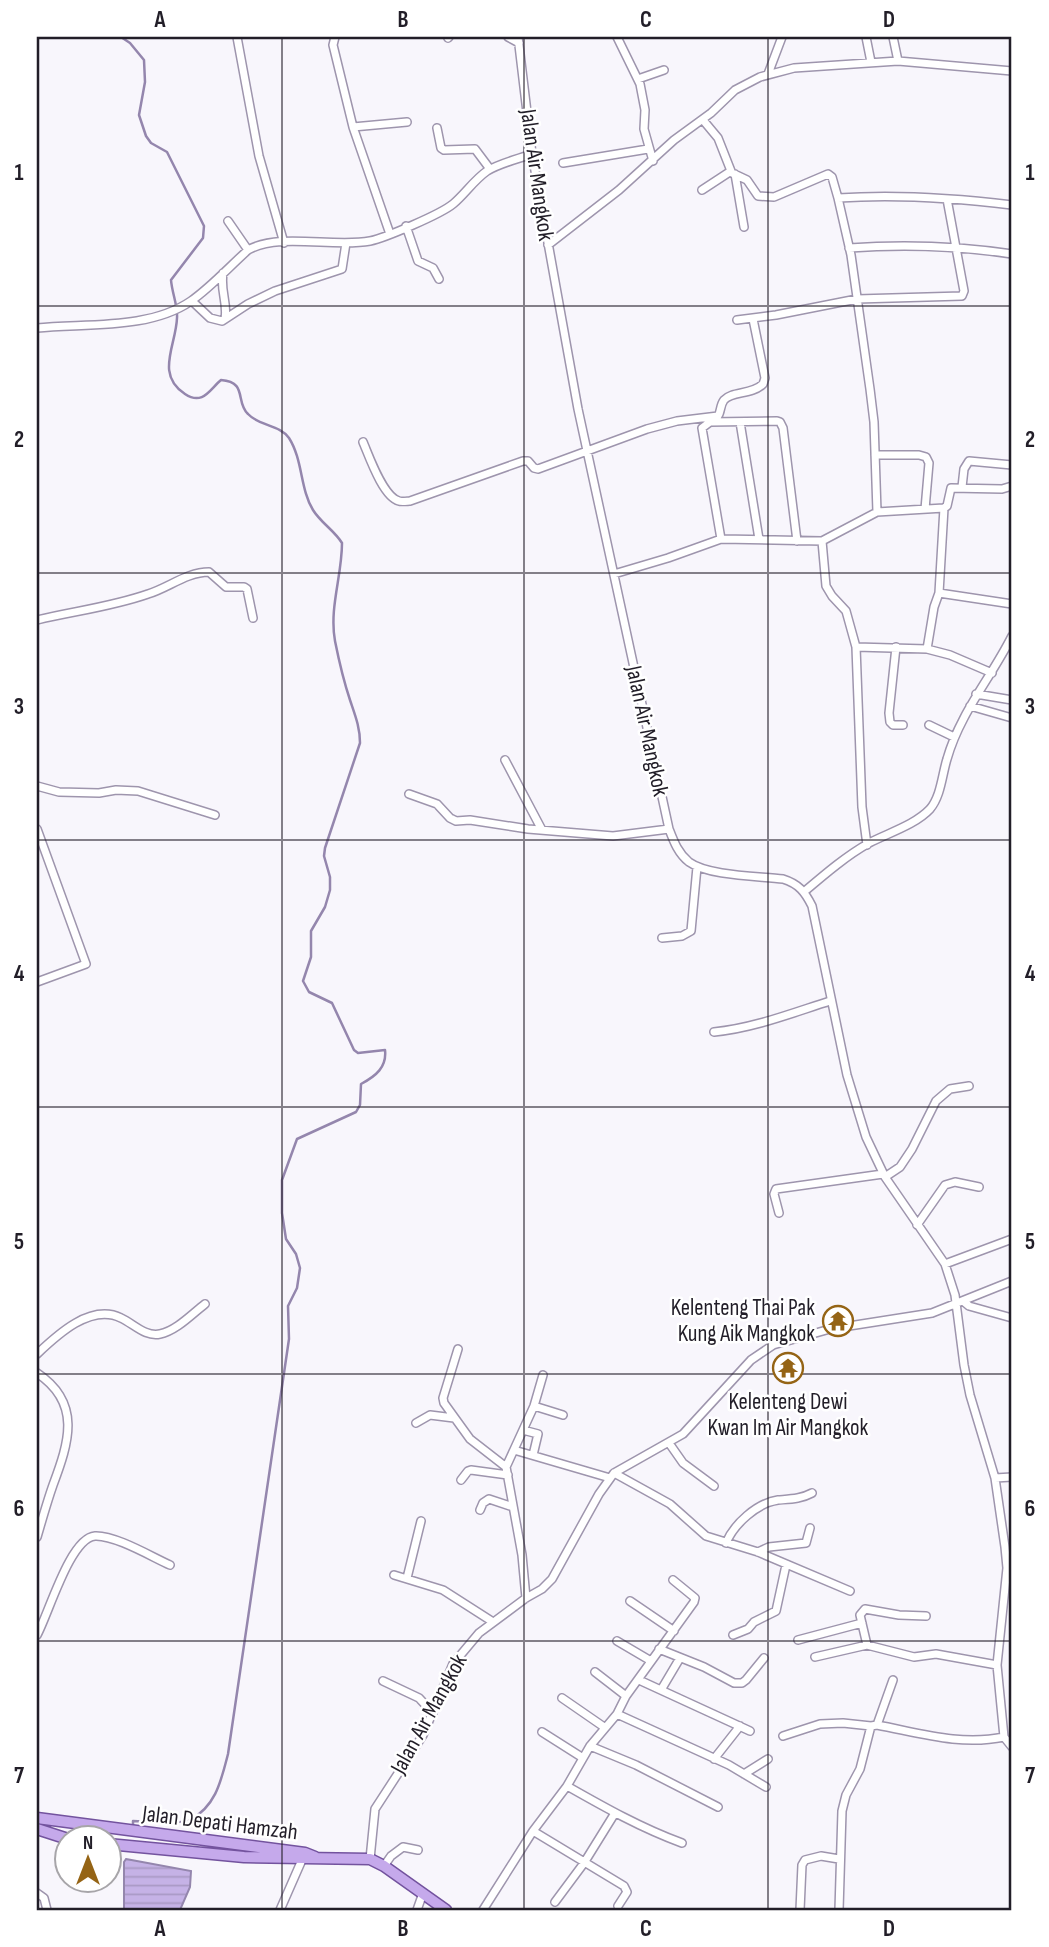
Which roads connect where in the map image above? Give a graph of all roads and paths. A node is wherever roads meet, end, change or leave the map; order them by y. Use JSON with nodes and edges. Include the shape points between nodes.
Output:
{"nodes":[{"id":1,"x":237,"y":37,"type":"edge"},
{"id":2,"x":335,"y":37,"type":"edge"},
{"id":3,"x":508,"y":37,"type":"edge"},
{"id":4,"x":617,"y":37,"type":"edge"},
{"id":5,"x":782,"y":37,"type":"edge"},
{"id":6,"x":866,"y":37,"type":"edge"},
{"id":7,"x":893,"y":37,"type":"edge"},
{"id":8,"x":519,"y":40,"type":"edge"},
{"id":9,"x":898,"y":61,"type":"junction"},
{"id":10,"x":871,"y":62,"type":"junction"},
{"id":11,"x":664,"y":70,"type":"dead end"},
{"id":12,"x":1012,"y":71,"type":"edge"},
{"id":13,"x":768,"y":74,"type":"junction"},
{"id":14,"x":638,"y":79,"type":"junction"},
{"id":15,"x":703,"y":120,"type":"junction"},
{"id":16,"x":407,"y":122,"type":"dead end"},
{"id":17,"x":353,"y":127,"type":"junction"},
{"id":18,"x":437,"y":128,"type":"dead end"},
{"id":19,"x":648,"y":149,"type":"junction"},
{"id":20,"x":532,"y":154,"type":"junction"},
{"id":21,"x":653,"y":161,"type":"junction"},
{"id":22,"x":563,"y":163,"type":"dead end"},
{"id":23,"x":490,"y":169,"type":"junction"},
{"id":24,"x":732,"y":173,"type":"junction"},
{"id":25,"x":702,"y":190,"type":"dead end"},
{"id":26,"x":838,"y":198,"type":"junction"},
{"id":27,"x":947,"y":199,"type":"junction"},
{"id":28,"x":1012,"y":205,"type":"edge"},
{"id":29,"x":229,"y":221,"type":"dead end"},
{"id":30,"x":406,"y":226,"type":"junction"},
{"id":31,"x":744,"y":227,"type":"dead end"},
{"id":32,"x":390,"y":234,"type":"junction"},
{"id":33,"x":284,"y":243,"type":"junction"},
{"id":34,"x":345,"y":243,"type":"junction"},
{"id":35,"x":548,"y":245,"type":"junction"},
{"id":36,"x":849,"y":248,"type":"junction"},
{"id":37,"x":957,"y":249,"type":"junction"},
{"id":38,"x":248,"y":250,"type":"junction"},
{"id":39,"x":1012,"y":254,"type":"edge"},
{"id":40,"x":223,"y":273,"type":"junction"},
{"id":41,"x":439,"y":279,"type":"dead end"},
{"id":42,"x":857,"y":299,"type":"junction"},
{"id":43,"x":188,"y":303,"type":"junction"},
{"id":44,"x":753,"y":318,"type":"junction"},
{"id":45,"x":225,"y":319,"type":"junction"},
{"id":46,"x":737,"y":320,"type":"dead end"},
{"id":47,"x":37,"y":328,"type":"edge"},
{"id":48,"x":740,"y":422,"type":"junction"},
{"id":49,"x":363,"y":442,"type":"dead end"},
{"id":50,"x":588,"y":452,"type":"junction"},
{"id":51,"x":875,"y":455,"type":"junction"},
{"id":52,"x":1012,"y":466,"type":"edge"},
{"id":53,"x":1012,"y":486,"type":"edge"},
{"id":54,"x":962,"y":487,"type":"junction"},
{"id":55,"x":944,"y":508,"type":"junction"},
{"id":56,"x":925,"y":509,"type":"junction"},
{"id":57,"x":877,"y":512,"type":"junction"},
{"id":58,"x":721,"y":539,"type":"junction"},
{"id":59,"x":759,"y":539,"type":"junction"},
{"id":60,"x":797,"y":541,"type":"junction"},
{"id":61,"x":822,"y":541,"type":"junction"},
{"id":62,"x":614,"y":574,"type":"junction"},
{"id":63,"x":939,"y":593,"type":"junction"},
{"id":64,"x":1012,"y":604,"type":"edge"},
{"id":65,"x":253,"y":618,"type":"dead end"},
{"id":66,"x":37,"y":620,"type":"edge"},
{"id":67,"x":1012,"y":636,"type":"edge"},
{"id":68,"x":856,"y":647,"type":"junction"},
{"id":69,"x":896,"y":647,"type":"junction"},
{"id":70,"x":927,"y":649,"type":"junction"},
{"id":71,"x":992,"y":673,"type":"junction"},
{"id":72,"x":976,"y":694,"type":"junction"},
{"id":73,"x":1012,"y":700,"type":"edge"},
{"id":74,"x":970,"y":706,"type":"junction"},
{"id":75,"x":1012,"y":718,"type":"edge"},
{"id":76,"x":903,"y":725,"type":"dead end"},
{"id":77,"x":929,"y":725,"type":"dead end"},
{"id":78,"x":954,"y":737,"type":"junction"},
{"id":79,"x":505,"y":760,"type":"dead end"},
{"id":80,"x":37,"y":786,"type":"edge"},
{"id":81,"x":409,"y":794,"type":"dead end"},
{"id":82,"x":215,"y":815,"type":"dead end"},
{"id":83,"x":37,"y":829,"type":"edge"},
{"id":84,"x":669,"y":829,"type":"junction"},
{"id":85,"x":542,"y":830,"type":"junction"},
{"id":86,"x":867,"y":845,"type":"junction"},
{"id":87,"x":697,"y":867,"type":"junction"},
{"id":88,"x":805,"y":891,"type":"junction"},
{"id":89,"x":662,"y":938,"type":"dead end"},
{"id":90,"x":37,"y":982,"type":"edge"},
{"id":91,"x":830,"y":1001,"type":"junction"},
{"id":92,"x":715,"y":1032,"type":"dead end"},
{"id":93,"x":969,"y":1086,"type":"dead end"},
{"id":94,"x":884,"y":1176,"type":"junction"},
{"id":95,"x":979,"y":1187,"type":"dead end"},
{"id":96,"x":779,"y":1213,"type":"dead end"},
{"id":97,"x":917,"y":1225,"type":"junction"},
{"id":98,"x":1012,"y":1239,"type":"edge"},
{"id":99,"x":945,"y":1264,"type":"junction"},
{"id":100,"x":1012,"y":1281,"type":"edge"},
{"id":101,"x":960,"y":1302,"type":"junction"},
{"id":102,"x":205,"y":1304,"type":"dead end"},
{"id":103,"x":1012,"y":1318,"type":"edge"},
{"id":104,"x":458,"y":1349,"type":"dead end"},
{"id":105,"x":37,"y":1354,"type":"edge"},
{"id":106,"x":37,"y":1373,"type":"edge"},
{"id":107,"x":543,"y":1375,"type":"dead end"},
{"id":108,"x":534,"y":1406,"type":"junction"},
{"id":109,"x":563,"y":1415,"type":"dead end"},
{"id":110,"x":455,"y":1418,"type":"junction"},
{"id":111,"x":416,"y":1423,"type":"dead end"},
{"id":112,"x":523,"y":1430,"type":"junction"},
{"id":113,"x":669,"y":1443,"type":"junction"},
{"id":114,"x":514,"y":1450,"type":"junction"},
{"id":115,"x":533,"y":1455,"type":"junction"},
{"id":116,"x":507,"y":1471,"type":"junction"},
{"id":117,"x":612,"y":1475,"type":"junction"},
{"id":118,"x":1012,"y":1477,"type":"edge"},
{"id":119,"x":995,"y":1478,"type":"junction"},
{"id":120,"x":461,"y":1480,"type":"dead end"},
{"id":121,"x":714,"y":1486,"type":"dead end"},
{"id":122,"x":812,"y":1493,"type":"dead end"},
{"id":123,"x":513,"y":1507,"type":"junction"},
{"id":124,"x":480,"y":1510,"type":"dead end"},
{"id":125,"x":421,"y":1521,"type":"dead end"},
{"id":126,"x":810,"y":1528,"type":"dead end"},
{"id":127,"x":37,"y":1537,"type":"edge"},
{"id":128,"x":726,"y":1543,"type":"junction"},
{"id":129,"x":1009,"y":1546,"type":"edge"},
{"id":130,"x":758,"y":1552,"type":"junction"},
{"id":131,"x":170,"y":1565,"type":"dead end"},
{"id":132,"x":786,"y":1565,"type":"junction"},
{"id":133,"x":1010,"y":1568,"type":"edge"},
{"id":134,"x":394,"y":1575,"type":"dead end"},
{"id":135,"x":407,"y":1578,"type":"junction"},
{"id":136,"x":673,"y":1580,"type":"dead end"},
{"id":137,"x":850,"y":1591,"type":"dead end"},
{"id":138,"x":526,"y":1598,"type":"junction"},
{"id":139,"x":630,"y":1601,"type":"dead end"},
{"id":140,"x":926,"y":1616,"type":"dead end"},
{"id":141,"x":493,"y":1622,"type":"junction"},
{"id":142,"x":862,"y":1623,"type":"junction"},
{"id":143,"x":674,"y":1630,"type":"junction"},
{"id":144,"x":37,"y":1635,"type":"edge"},
{"id":145,"x":733,"y":1635,"type":"dead end"},
{"id":146,"x":798,"y":1640,"type":"dead end"},
{"id":147,"x":617,"y":1641,"type":"dead end"},
{"id":148,"x":867,"y":1645,"type":"junction"},
{"id":149,"x":659,"y":1649,"type":"junction"},
{"id":150,"x":815,"y":1657,"type":"dead end"},
{"id":151,"x":680,"y":1658,"type":"junction"},
{"id":152,"x":764,"y":1658,"type":"dead end"},
{"id":153,"x":651,"y":1661,"type":"junction"},
{"id":154,"x":998,"y":1665,"type":"junction"},
{"id":155,"x":594,"y":1672,"type":"dead end"},
{"id":156,"x":639,"y":1680,"type":"junction"},
{"id":157,"x":892,"y":1680,"type":"dead end"},
{"id":158,"x":383,"y":1681,"type":"dead end"},
{"id":159,"x":661,"y":1690,"type":"junction"},
{"id":160,"x":626,"y":1696,"type":"junction"},
{"id":161,"x":562,"y":1699,"type":"dead end"},
{"id":162,"x":433,"y":1713,"type":"junction"},
{"id":163,"x":617,"y":1714,"type":"junction"},
{"id":164,"x":740,"y":1726,"type":"junction"},
{"id":165,"x":874,"y":1726,"type":"junction"},
{"id":166,"x":604,"y":1727,"type":"junction"},
{"id":167,"x":750,"y":1731,"type":"dead end"},
{"id":168,"x":542,"y":1732,"type":"dead end"},
{"id":169,"x":783,"y":1736,"type":"dead end"},
{"id":170,"x":1004,"y":1737,"type":"junction"},
{"id":171,"x":590,"y":1746,"type":"junction"},
{"id":172,"x":1012,"y":1747,"type":"edge"},
{"id":173,"x":583,"y":1758,"type":"junction"},
{"id":174,"x":715,"y":1759,"type":"junction"},
{"id":175,"x":768,"y":1759,"type":"dead end"},
{"id":176,"x":744,"y":1774,"type":"junction"},
{"id":177,"x":567,"y":1786,"type":"junction"},
{"id":178,"x":766,"y":1787,"type":"dead end"},
{"id":179,"x":718,"y":1807,"type":"dead end"},
{"id":180,"x":615,"y":1813,"type":"junction"},
{"id":181,"x":37,"y":1818,"type":"edge"},
{"id":182,"x":533,"y":1831,"type":"junction"},
{"id":183,"x":682,"y":1843,"type":"dead end"},
{"id":184,"x":122,"y":1845,"type":"edge"},
{"id":185,"x":418,"y":1850,"type":"dead end"},
{"id":186,"x":308,"y":1856,"type":"junction"},
{"id":187,"x":370,"y":1859,"type":"junction"},
{"id":188,"x":839,"y":1859,"type":"junction"},
{"id":189,"x":584,"y":1863,"type":"junction"},
{"id":190,"x":384,"y":1866,"type":"junction"},
{"id":191,"x":37,"y":1893,"type":"edge"},
{"id":192,"x":423,"y":1893,"type":"junction"},
{"id":193,"x":555,"y":1902,"type":"dead end"},
{"id":194,"x":618,"y":1906,"type":"dead end"},
{"id":195,"x":47,"y":1910,"type":"edge"},
{"id":196,"x":280,"y":1910,"type":"edge"},
{"id":197,"x":417,"y":1910,"type":"edge"},
{"id":198,"x":446,"y":1910,"type":"edge"},
{"id":199,"x":483,"y":1910,"type":"edge"},
{"id":200,"x":800,"y":1910,"type":"edge"},
{"id":201,"x":839,"y":1910,"type":"edge"}],
"edges":[{"from":1,"to":33,"type":"street","via":[[259,156]]},
{"from":2,"to":17,"type":"street"},
{"from":3,"to":8,"type":"street"},
{"from":4,"to":14,"type":"street"},
{"from":5,"to":13,"type":"street"},
{"from":6,"to":10,"type":"street"},
{"from":7,"to":9,"type":"street"},
{"from":8,"to":20,"type":"street","name":"Jalan Air Mangkok"},
{"from":9,"to":10,"type":"street"},
{"from":9,"to":12,"type":"street"},
{"from":10,"to":13,"type":"street"},
{"from":11,"to":14,"type":"street"},
{"from":13,"to":15,"type":"street","via":[[735,90]]},
{"from":14,"to":19,"type":"street"},
{"from":15,"to":21,"type":"street"},
{"from":15,"to":24,"type":"street","via":[[718,138]]},
{"from":16,"to":17,"type":"street"},
{"from":17,"to":32,"type":"street"},
{"from":18,"to":23,"type":"street","via":[[441,148],[475,149]]},
{"from":19,"to":21,"type":"street"},
{"from":19,"to":22,"type":"street"},
{"from":20,"to":23,"type":"street"},
{"from":20,"to":35,"type":"street","name":"Jalan Air Mangkok"},
{"from":21,"to":35,"type":"street"},
{"from":23,"to":30,"type":"street","via":[[451,206]]},
{"from":24,"to":25,"type":"street"},
{"from":24,"to":26,"type":"street","via":[[747,180],[758,196],[770,198],[828,174]]},
{"from":24,"to":31,"type":"street"},
{"from":26,"to":27,"type":"street"},
{"from":26,"to":36,"type":"street"},
{"from":27,"to":28,"type":"street"},
{"from":27,"to":37,"type":"street"},
{"from":29,"to":38,"type":"street"},
{"from":30,"to":32,"type":"street"},
{"from":30,"to":41,"type":"street","via":[[418,261],[433,268]]},
{"from":32,"to":34,"type":"street"},
{"from":33,"to":34,"type":"street"},
{"from":33,"to":38,"type":"street"},
{"from":34,"to":45,"type":"street","via":[[344,266],[339,272],[275,291]]},
{"from":35,"to":50,"type":"street","name":"Jalan Air Mangkok"},
{"from":36,"to":37,"type":"street"},
{"from":36,"to":42,"type":"street"},
{"from":37,"to":39,"type":"street"},
{"from":37,"to":42,"type":"street","via":[[962,296]]},
{"from":38,"to":40,"type":"street"},
{"from":40,"to":43,"type":"street"},
{"from":40,"to":45,"type":"street"},
{"from":42,"to":44,"type":"street"},
{"from":42,"to":51,"type":"street"},
{"from":43,"to":45,"type":"street","via":[[218,322]]},
{"from":43,"to":47,"type":"street","via":[[125,323]]},
{"from":44,"to":46,"type":"street"},
{"from":44,"to":50,"type":"street","via":[[765,377],[759,388],[727,398],[718,416],[646,429]]},
{"from":48,"to":58,"type":"street","via":[[710,422],[702,428]]},
{"from":48,"to":59,"type":"street"},
{"from":48,"to":60,"type":"street","via":[[782,424]]},
{"from":49,"to":50,"type":"street","via":[[384,487],[400,502],[523,461],[538,469]]},
{"from":50,"to":62,"type":"street","name":"Jalan Air Mangkok"},
{"from":51,"to":56,"type":"street","via":[[926,457]]},
{"from":51,"to":57,"type":"street"},
{"from":52,"to":54,"type":"street","via":[[969,461]]},
{"from":53,"to":54,"type":"street"},
{"from":54,"to":55,"type":"street","via":[[949,490]]},
{"from":55,"to":56,"type":"street"},
{"from":55,"to":63,"type":"street"},
{"from":56,"to":57,"type":"street"},
{"from":57,"to":61,"type":"street"},
{"from":58,"to":59,"type":"street"},
{"from":58,"to":62,"type":"street"},
{"from":59,"to":60,"type":"street"},
{"from":60,"to":61,"type":"street"},
{"from":61,"to":68,"type":"street","via":[[826,586],[846,611]]},
{"from":62,"to":84,"type":"street","name":"Jalan Air Mangkok"},
{"from":63,"to":64,"type":"street"},
{"from":63,"to":70,"type":"street"},
{"from":65,"to":66,"type":"street","via":[[247,589],[226,587],[209,572],[200,572],[99,609]]},
{"from":67,"to":71,"type":"street"},
{"from":68,"to":69,"type":"street"},
{"from":68,"to":86,"type":"street"},
{"from":69,"to":70,"type":"street"},
{"from":69,"to":76,"type":"street","via":[[890,722]]},
{"from":70,"to":71,"type":"street"},
{"from":71,"to":72,"type":"street"},
{"from":72,"to":73,"type":"street"},
{"from":72,"to":74,"type":"street"},
{"from":74,"to":75,"type":"street"},
{"from":74,"to":78,"type":"street"},
{"from":77,"to":78,"type":"street"},
{"from":78,"to":86,"type":"street","via":[[929,810]]},
{"from":79,"to":85,"type":"street"},
{"from":80,"to":82,"type":"street","via":[[59,792],[138,791]]},
{"from":81,"to":85,"type":"street","via":[[438,804],[453,820]]},
{"from":83,"to":90,"type":"street","via":[[86,964]]},
{"from":84,"to":85,"type":"street","via":[[613,836]]},
{"from":84,"to":87,"type":"street","name":"Jalan Air Mangkok","via":[[683,857]]},
{"from":86,"to":88,"type":"street"},
{"from":87,"to":88,"type":"street","via":[[783,879]]},
{"from":87,"to":89,"type":"street","via":[[691,931]]},
{"from":88,"to":91,"type":"street","via":[[812,906]]},
{"from":91,"to":92,"type":"street"},
{"from":91,"to":94,"type":"street","via":[[858,1112]]},
{"from":93,"to":94,"type":"street","via":[[950,1090],[936,1101],[900,1167]]},
{"from":94,"to":96,"type":"street","via":[[776,1189]]},
{"from":94,"to":97,"type":"street"},
{"from":95,"to":97,"type":"street","via":[[954,1182],[945,1185]]},
{"from":97,"to":99,"type":"street"},
{"from":98,"to":99,"type":"street"},
{"from":99,"to":101,"type":"street"},
{"from":100,"to":101,"type":"street"},
{"from":101,"to":103,"type":"street"},
{"from":101,"to":113,"type":"street","via":[[932,1313],[830,1329],[774,1345],[751,1360]]},
{"from":101,"to":119,"type":"street","via":[[968,1385]]},
{"from":102,"to":105,"type":"street","via":[[156,1335],[120,1317],[102,1314],[77,1322]]},
{"from":104,"to":110,"type":"street","via":[[443,1398]]},
{"from":106,"to":127,"type":"street","via":[[62,1399],[69,1430]]},
{"from":107,"to":108,"type":"street"},
{"from":108,"to":109,"type":"street"},
{"from":108,"to":112,"type":"street"},
{"from":110,"to":111,"type":"street","via":[[430,1415]]},
{"from":110,"to":116,"type":"street","via":[[470,1439]]},
{"from":112,"to":114,"type":"street"},
{"from":112,"to":115,"type":"street","via":[[538,1434]]},
{"from":113,"to":117,"type":"street"},
{"from":113,"to":121,"type":"street","via":[[683,1463]]},
{"from":114,"to":115,"type":"street"},
{"from":114,"to":116,"type":"street"},
{"from":115,"to":117,"type":"street"},
{"from":116,"to":120,"type":"street","via":[[471,1470]]},
{"from":116,"to":123,"type":"street"},
{"from":117,"to":128,"type":"street","via":[[670,1504],[706,1535]]},
{"from":117,"to":138,"type":"street","name":"Jalan Air Mangkok","via":[[552,1579]]},
{"from":118,"to":119,"type":"street"},
{"from":119,"to":129,"type":"street"},
{"from":122,"to":128,"type":"street","via":[[761,1507],[739,1523]]},
{"from":123,"to":124,"type":"street","via":[[489,1499]]},
{"from":123,"to":138,"type":"street"},
{"from":125,"to":135,"type":"street"},
{"from":126,"to":130,"type":"street","via":[[806,1543]]},
{"from":128,"to":130,"type":"street"},
{"from":129,"to":133,"type":"street"},
{"from":130,"to":132,"type":"street"},
{"from":131,"to":144,"type":"street","via":[[108,1538],[83,1540],[72,1554]]},
{"from":132,"to":137,"type":"street"},
{"from":132,"to":145,"type":"street","via":[[776,1611]]},
{"from":133,"to":154,"type":"street"},
{"from":134,"to":135,"type":"street"},
{"from":135,"to":141,"type":"street","via":[[449,1593]]},
{"from":136,"to":143,"type":"street","via":[[695,1598]]},
{"from":138,"to":141,"type":"street","name":"Jalan Air Mangkok"},
{"from":139,"to":143,"type":"street"},
{"from":140,"to":142,"type":"street","via":[[865,1609],[860,1615]]},
{"from":141,"to":162,"type":"street","name":"Jalan Air Mangkok","via":[[453,1664]]},
{"from":142,"to":146,"type":"street"},
{"from":142,"to":148,"type":"street"},
{"from":143,"to":149,"type":"street"},
{"from":147,"to":153,"type":"street"},
{"from":148,"to":150,"type":"street"},
{"from":148,"to":154,"type":"street","via":[[914,1657],[936,1654]]},
{"from":149,"to":151,"type":"street"},
{"from":149,"to":153,"type":"street"},
{"from":151,"to":152,"type":"street","via":[[734,1683],[746,1680]]},
{"from":151,"to":159,"type":"street"},
{"from":153,"to":156,"type":"street"},
{"from":154,"to":170,"type":"street"},
{"from":155,"to":160,"type":"street"},
{"from":156,"to":159,"type":"street"},
{"from":156,"to":160,"type":"street"},
{"from":157,"to":165,"type":"street"},
{"from":158,"to":162,"type":"street","via":[[419,1698]]},
{"from":159,"to":164,"type":"street"},
{"from":160,"to":163,"type":"street"},
{"from":161,"to":166,"type":"street"},
{"from":162,"to":187,"type":"street","name":"Jalan Air Mangkok","via":[[374,1809]]},
{"from":163,"to":166,"type":"street"},
{"from":163,"to":174,"type":"street"},
{"from":164,"to":167,"type":"street"},
{"from":164,"to":174,"type":"street"},
{"from":165,"to":169,"type":"street","via":[[821,1724]]},
{"from":165,"to":170,"type":"street","via":[[961,1742]]},
{"from":165,"to":188,"type":"street","via":[[846,1795]]},
{"from":166,"to":171,"type":"street"},
{"from":168,"to":173,"type":"street"},
{"from":170,"to":172,"type":"street"},
{"from":171,"to":173,"type":"street"},
{"from":171,"to":179,"type":"street"},
{"from":173,"to":177,"type":"street"},
{"from":174,"to":176,"type":"street"},
{"from":175,"to":176,"type":"street"},
{"from":176,"to":178,"type":"street"},
{"from":177,"to":180,"type":"street"},
{"from":177,"to":182,"type":"street"},
{"from":180,"to":183,"type":"street"},
{"from":180,"to":189,"type":"street"},
{"from":181,"to":186,"type":"main road","name":"Jalan Depati Hamzah"},
{"from":182,"to":189,"type":"street"},
{"from":182,"to":199,"type":"street"},
{"from":184,"to":186,"type":"main road","name":"Jalan Depati Hamzah","via":[[244,1857]]},
{"from":185,"to":190,"type":"street","via":[[403,1847]]},
{"from":186,"to":187,"type":"main road","name":"Jalan Depati Hamzah"},
{"from":186,"to":196,"type":"street"},
{"from":187,"to":190,"type":"main road","name":"Jalan Depati Hamzah"},
{"from":188,"to":200,"type":"street","via":[[821,1856],[805,1860]]},
{"from":188,"to":201,"type":"street"},
{"from":189,"to":193,"type":"street"},
{"from":189,"to":194,"type":"street","via":[[624,1886],[627,1892]]},
{"from":190,"to":192,"type":"main road","name":"Jalan Depati Hamzah"},
{"from":191,"to":195,"type":"street"},
{"from":192,"to":197,"type":"street"},
{"from":192,"to":198,"type":"main road","name":"Jalan Depati Hamzah"}]}
